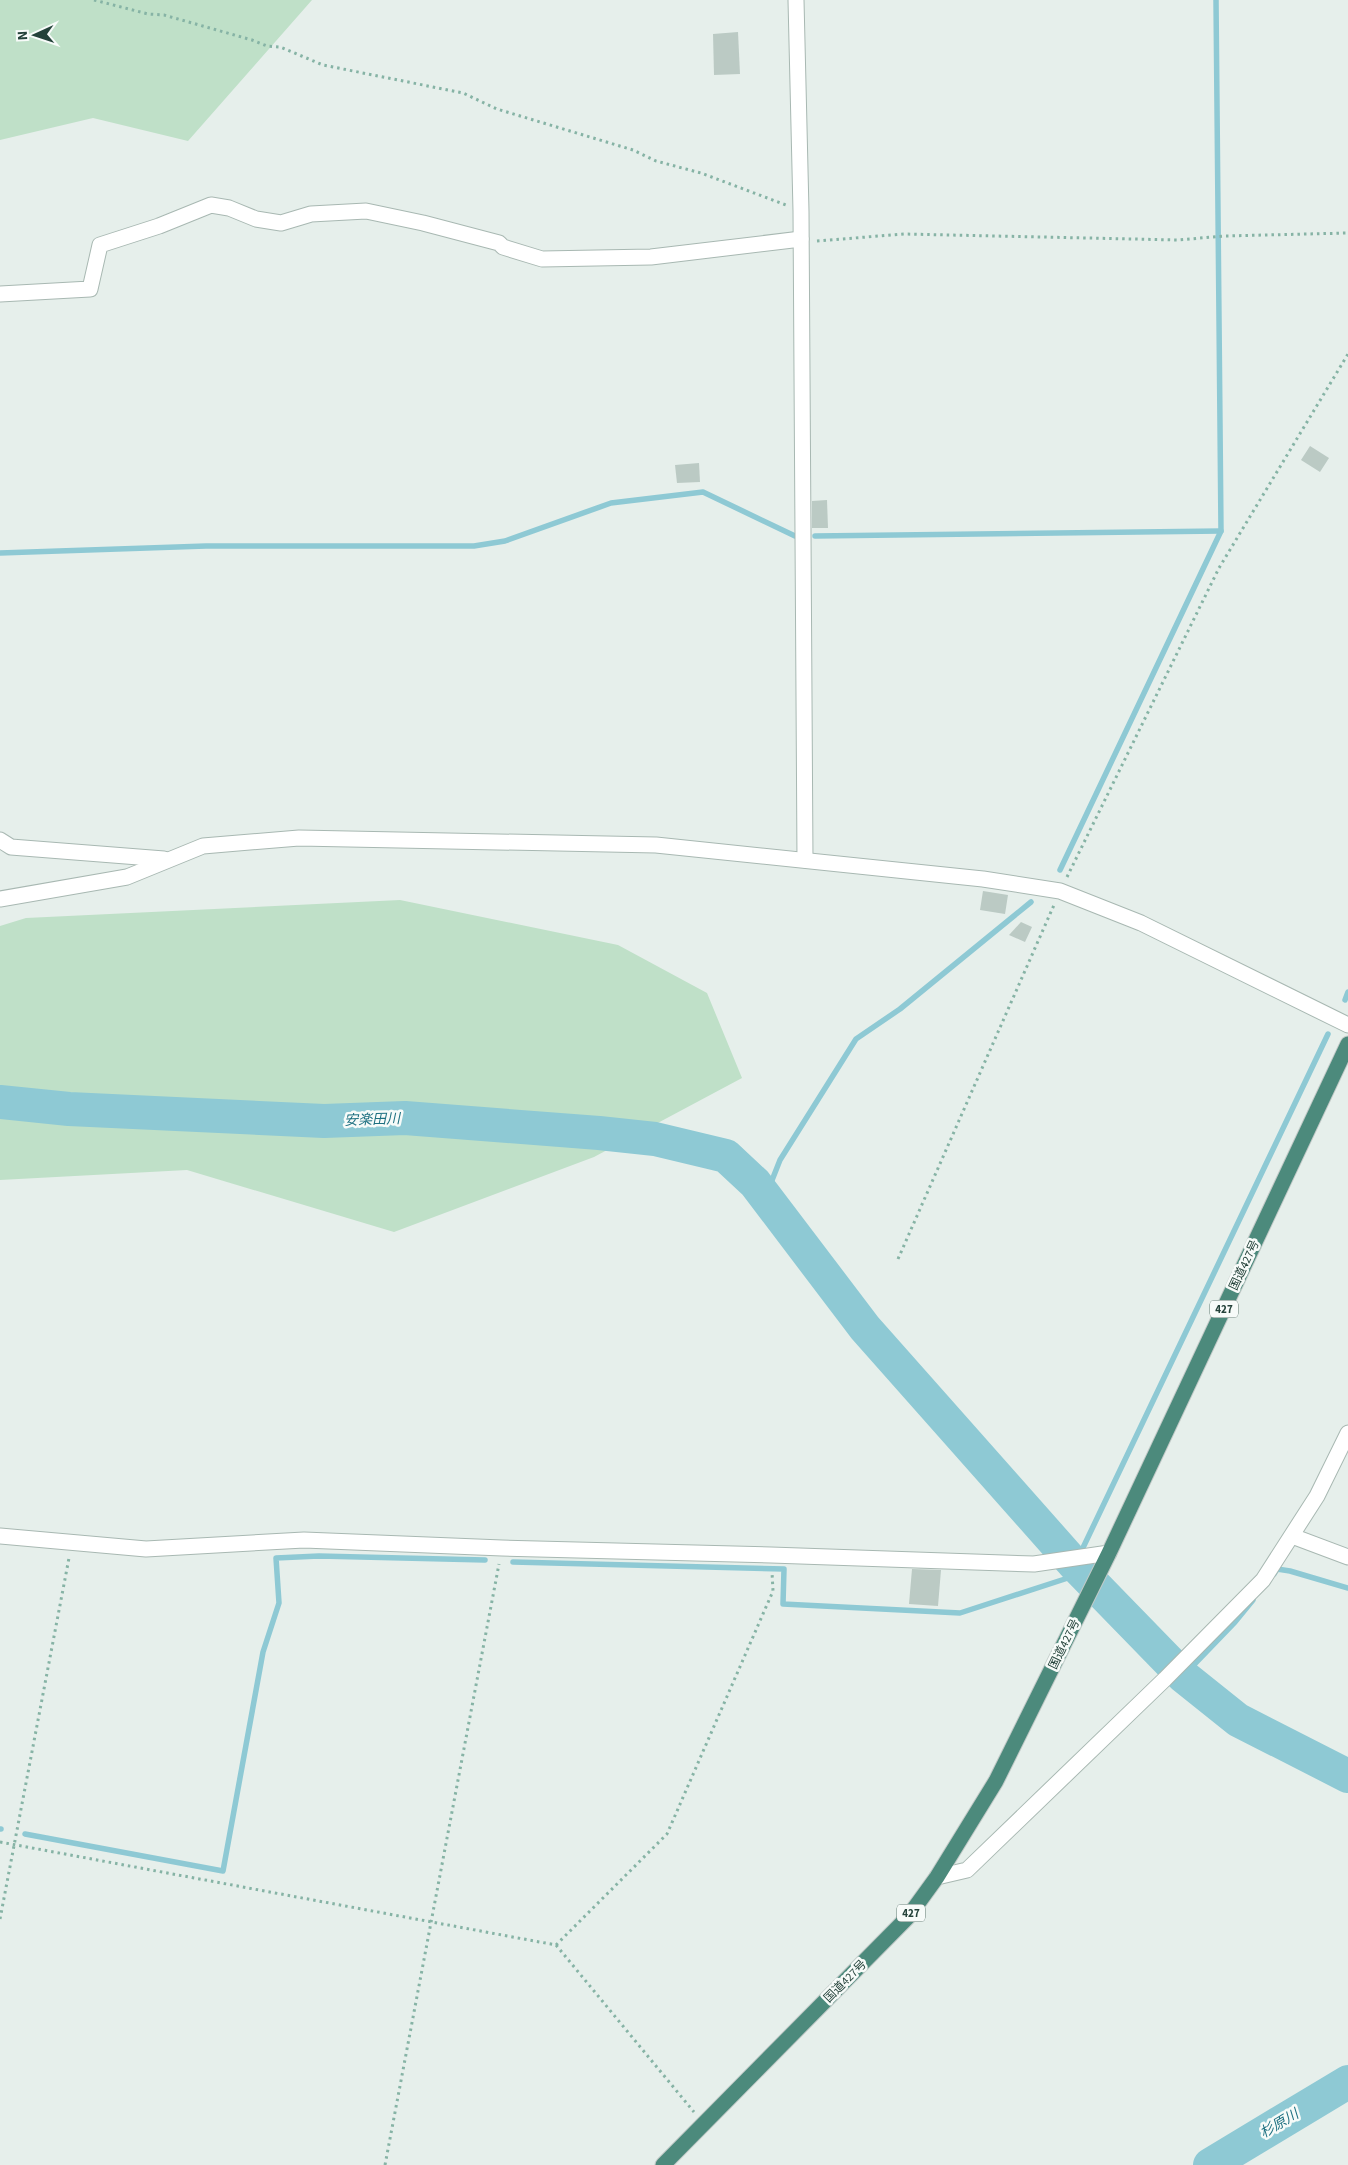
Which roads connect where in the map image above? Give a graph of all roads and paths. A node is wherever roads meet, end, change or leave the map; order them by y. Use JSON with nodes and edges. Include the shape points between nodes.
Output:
{"nodes":[{"id":1,"x":94,"y":0,"type":"edge"},
{"id":2,"x":796,"y":0,"type":"edge"},
{"id":3,"x":802,"y":211,"type":"junction"},
{"id":4,"x":1348,"y":233,"type":"edge"},
{"id":5,"x":801,"y":239,"type":"junction"},
{"id":6,"x":0,"y":294,"type":"edge"},
{"id":7,"x":1348,"y":354,"type":"edge"},
{"id":8,"x":0,"y":840,"type":"edge"},
{"id":9,"x":166,"y":860,"type":"junction"},
{"id":10,"x":805,"y":860,"type":"junction"},
{"id":11,"x":1060,"y":892,"type":"junction"},
{"id":12,"x":0,"y":899,"type":"edge"},
{"id":13,"x":1348,"y":1025,"type":"edge"},
{"id":14,"x":1348,"y":1044,"type":"edge"},
{"id":15,"x":898,"y":1259,"type":"dead end"},
{"id":16,"x":1348,"y":1433,"type":"edge"},
{"id":17,"x":0,"y":1536,"type":"edge"},
{"id":18,"x":1292,"y":1536,"type":"junction"},
{"id":19,"x":72,"y":1543,"type":"junction"},
{"id":20,"x":502,"y":1548,"type":"junction"},
{"id":21,"x":1109,"y":1553,"type":"junction"},
{"id":22,"x":1348,"y":1557,"type":"edge"},
{"id":23,"x":772,"y":1573,"type":"dead end"},
{"id":24,"x":0,"y":1842,"type":"edge"},
{"id":25,"x":15,"y":1845,"type":"junction"},
{"id":26,"x":937,"y":1876,"type":"junction"},
{"id":27,"x":0,"y":1919,"type":"edge"},
{"id":28,"x":432,"y":1924,"type":"junction"},
{"id":29,"x":556,"y":1946,"type":"junction"},
{"id":30,"x":704,"y":2124,"type":"junction"},
{"id":31,"x":385,"y":2165,"type":"edge"},
{"id":32,"x":663,"y":2165,"type":"edge"}],
"edges":[{"from":1,"to":3,"type":"path","via":[[164,15],[280,47],[323,65],[463,93],[497,109],[633,150],[656,161],[701,172]]},
{"from":2,"to":3,"type":"street"},
{"from":3,"to":5,"type":"street"},
{"from":4,"to":5,"type":"path","via":[[1178,240],[904,234]]},
{"from":5,"to":6,"type":"street","via":[[651,257],[542,259],[423,223],[366,211],[311,214],[282,223],[256,219],[211,205],[100,245],[90,290]]},
{"from":5,"to":10,"type":"street"},
{"from":7,"to":11,"type":"path","via":[[1219,568]]},
{"from":8,"to":9,"type":"street","via":[[11,847]]},
{"from":9,"to":10,"type":"street","via":[[203,846],[299,838],[656,845]]},
{"from":9,"to":12,"type":"street","via":[[127,877]]},
{"from":10,"to":11,"type":"street","via":[[983,879]]},
{"from":11,"to":13,"type":"street","via":[[1141,923]]},
{"from":11,"to":15,"type":"path"},
{"from":14,"to":21,"type":"highway","name":"国道427号","number":"427"},
{"from":16,"to":18,"type":"street","via":[[1317,1496]]},
{"from":17,"to":19,"type":"street"},
{"from":18,"to":22,"type":"street"},
{"from":18,"to":26,"type":"street","via":[[1263,1580],[967,1870]]},
{"from":19,"to":20,"type":"street","via":[[146,1549],[304,1540]]},
{"from":19,"to":25,"type":"path"},
{"from":20,"to":21,"type":"street","via":[[1034,1564]]},
{"from":20,"to":28,"type":"path"},
{"from":21,"to":26,"type":"highway","name":"国道427号","number":"427","via":[[996,1781]]},
{"from":23,"to":29,"type":"path","via":[[773,1592],[667,1834]]},
{"from":24,"to":25,"type":"path"},
{"from":25,"to":27,"type":"path"},
{"from":25,"to":28,"type":"path"},
{"from":26,"to":30,"type":"highway","name":"国道427号","number":"427","via":[[908,1917]]},
{"from":28,"to":29,"type":"path"},
{"from":28,"to":31,"type":"path"},
{"from":29,"to":30,"type":"path"},
{"from":30,"to":32,"type":"highway","name":"国道427号","number":"427"}]}
